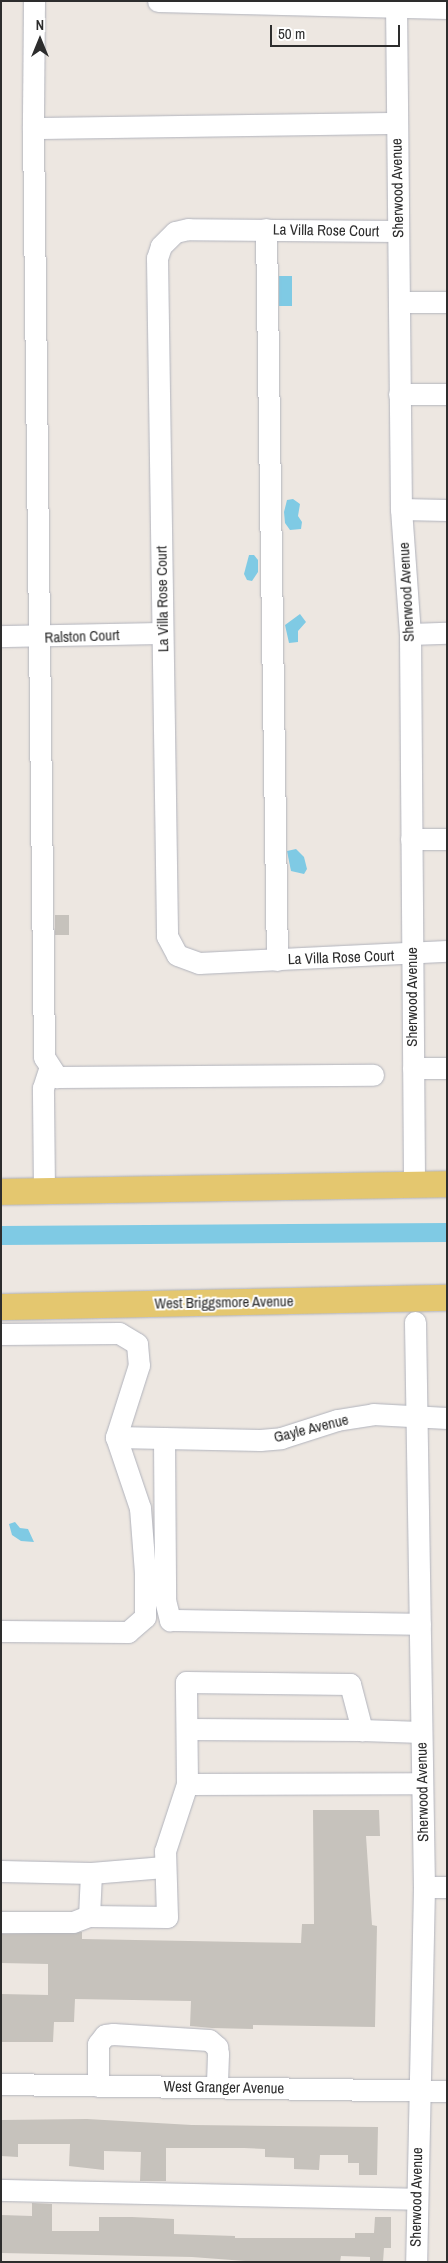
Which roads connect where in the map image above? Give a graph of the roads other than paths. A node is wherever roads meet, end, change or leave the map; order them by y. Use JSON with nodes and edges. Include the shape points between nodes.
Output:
{"nodes":[{"id":1,"x":34,"y":1,"type":"edge"},
{"id":2,"x":158,"y":1,"type":"edge"},
{"id":3,"x":396,"y":4,"type":"edge"},
{"id":4,"x":447,"y":8,"type":"edge"},
{"id":5,"x":396,"y":123,"type":"junction"},
{"id":6,"x":34,"y":128,"type":"junction"},
{"id":7,"x":266,"y":229,"type":"junction"},
{"id":8,"x":398,"y":231,"type":"junction"},
{"id":9,"x":399,"y":302,"type":"junction"},
{"id":10,"x":447,"y":302,"type":"edge"},
{"id":11,"x":400,"y":394,"type":"junction"},
{"id":12,"x":447,"y":394,"type":"edge"},
{"id":13,"x":401,"y":510,"type":"junction"},
{"id":14,"x":447,"y":510,"type":"edge"},
{"id":15,"x":162,"y":633,"type":"junction"},
{"id":16,"x":447,"y":633,"type":"edge"},
{"id":17,"x":410,"y":634,"type":"junction"},
{"id":18,"x":1,"y":636,"type":"edge"},
{"id":19,"x":40,"y":637,"type":"junction"},
{"id":20,"x":411,"y":839,"type":"junction"},
{"id":21,"x":447,"y":839,"type":"edge"},
{"id":22,"x":447,"y":951,"type":"edge"},
{"id":23,"x":412,"y":954,"type":"junction"},
{"id":24,"x":277,"y":960,"type":"junction"},
{"id":25,"x":413,"y":1068,"type":"junction"},
{"id":26,"x":447,"y":1068,"type":"edge"},
{"id":27,"x":50,"y":1070,"type":"junction"},
{"id":28,"x":373,"y":1075,"type":"dead end"},
{"id":29,"x":414,"y":1184,"type":"junction"},
{"id":30,"x":447,"y":1184,"type":"edge"},
{"id":31,"x":44,"y":1191,"type":"junction"},
{"id":32,"x":1,"y":1192,"type":"edge"},
{"id":33,"x":447,"y":1298,"type":"edge"},
{"id":34,"x":1,"y":1307,"type":"edge"},
{"id":35,"x":415,"y":1322,"type":"dead end"},
{"id":36,"x":1,"y":1334,"type":"edge"},
{"id":37,"x":416,"y":1418,"type":"junction"},
{"id":38,"x":447,"y":1418,"type":"edge"},
{"id":39,"x":116,"y":1438,"type":"junction"},
{"id":40,"x":164,"y":1438,"type":"junction"},
{"id":41,"x":420,"y":1624,"type":"junction"},
{"id":42,"x":1,"y":1631,"type":"edge"},
{"id":43,"x":187,"y":1728,"type":"junction"},
{"id":44,"x":362,"y":1730,"type":"junction"},
{"id":45,"x":421,"y":1732,"type":"junction"},
{"id":46,"x":187,"y":1784,"type":"junction"},
{"id":47,"x":422,"y":1784,"type":"junction"},
{"id":48,"x":164,"y":1867,"type":"junction"},
{"id":49,"x":1,"y":1871,"type":"edge"},
{"id":50,"x":91,"y":1874,"type":"junction"},
{"id":51,"x":424,"y":1887,"type":"junction"},
{"id":52,"x":447,"y":1887,"type":"edge"},
{"id":53,"x":90,"y":1916,"type":"junction"},
{"id":54,"x":1,"y":1922,"type":"edge"},
{"id":55,"x":1,"y":2084,"type":"edge"},
{"id":56,"x":98,"y":2086,"type":"junction"},
{"id":57,"x":217,"y":2087,"type":"junction"},
{"id":58,"x":417,"y":2090,"type":"junction"},
{"id":59,"x":447,"y":2091,"type":"edge"},
{"id":60,"x":1,"y":2190,"type":"edge"},
{"id":61,"x":416,"y":2199,"type":"junction"},
{"id":62,"x":416,"y":2262,"type":"edge"}],
"edges":[{"from":1,"to":6,"type":"street"},
{"from":2,"to":3,"type":"street"},
{"from":3,"to":4,"type":"street"},
{"from":3,"to":5,"type":"street","name":"Sherwood Avenue"},
{"from":5,"to":6,"type":"street"},
{"from":5,"to":8,"type":"street","name":"Sherwood Avenue"},
{"from":6,"to":19,"type":"street"},
{"from":7,"to":8,"type":"street","name":"La Villa Rose Court"},
{"from":7,"to":15,"type":"street","name":"La Villa Rose Court","via":[[188,229],[175,232],[161,246],[157,258]]},
{"from":7,"to":24,"type":"street"},
{"from":8,"to":9,"type":"street","name":"Sherwood Avenue"},
{"from":9,"to":10,"type":"street"},
{"from":9,"to":11,"type":"street","name":"Sherwood Avenue"},
{"from":11,"to":12,"type":"street"},
{"from":11,"to":13,"type":"street","name":"Sherwood Avenue"},
{"from":13,"to":14,"type":"street"},
{"from":13,"to":17,"type":"street","name":"Sherwood Avenue"},
{"from":15,"to":19,"type":"street","name":"Ralston Court"},
{"from":15,"to":24,"type":"street","name":"La Villa Rose Court","via":[[169,945],[177,955],[193,962]]},
{"from":16,"to":17,"type":"street"},
{"from":17,"to":20,"type":"street","name":"Sherwood Avenue"},
{"from":18,"to":19,"type":"street","name":"Ralston Court"},
{"from":19,"to":27,"type":"street","via":[[44,1057]]},
{"from":20,"to":21,"type":"street"},
{"from":20,"to":23,"type":"street","name":"Sherwood Avenue"},
{"from":22,"to":23,"type":"street","name":"La Villa Rose Court"},
{"from":23,"to":24,"type":"street","name":"La Villa Rose Court"},
{"from":23,"to":25,"type":"street","name":"Sherwood Avenue"},
{"from":25,"to":26,"type":"street"},
{"from":25,"to":29,"type":"street","name":"Sherwood Avenue"},
{"from":27,"to":28,"type":"street","via":[[57,1077]]},
{"from":27,"to":31,"type":"street","via":[[43,1088]]},
{"from":29,"to":30,"type":"main road"},
{"from":29,"to":31,"type":"main road"},
{"from":31,"to":32,"type":"main road"},
{"from":33,"to":34,"type":"main road","name":"West Briggsmore Avenue"},
{"from":35,"to":37,"type":"street","name":"Sherwood Avenue"},
{"from":36,"to":39,"type":"street","via":[[119,1333],[132,1338],[140,1356]]},
{"from":37,"to":38,"type":"street","name":"Gayle Avenue"},
{"from":37,"to":40,"type":"street","name":"Gayle Avenue","via":[[373,1414],[260,1440]]},
{"from":37,"to":41,"type":"street","name":"Sherwood Avenue"},
{"from":39,"to":40,"type":"street","name":"Gayle Avenue"},
{"from":39,"to":42,"type":"street","via":[[132,1478],[141,1516],[145,1617],[134,1628],[120,1633]]},
{"from":40,"to":41,"type":"street","via":[[165,1600],[170,1620]]},
{"from":41,"to":45,"type":"street","name":"Sherwood Avenue"},
{"from":43,"to":44,"type":"street"},
{"from":43,"to":44,"type":"street","via":[[186,1682],[350,1684]]},
{"from":43,"to":46,"type":"street"},
{"from":44,"to":45,"type":"street"},
{"from":45,"to":47,"type":"street","name":"Sherwood Avenue"},
{"from":46,"to":47,"type":"street"},
{"from":46,"to":48,"type":"street","via":[[165,1851]]},
{"from":47,"to":51,"type":"street","name":"Sherwood Avenue"},
{"from":48,"to":50,"type":"street"},
{"from":48,"to":53,"type":"street","via":[[166,1917]]},
{"from":49,"to":50,"type":"street"},
{"from":50,"to":53,"type":"street"},
{"from":51,"to":52,"type":"street"},
{"from":51,"to":58,"type":"street","name":"Sherwood Avenue"},
{"from":53,"to":54,"type":"street","via":[[73,1922]]},
{"from":55,"to":56,"type":"street","name":"West Granger Avenue"},
{"from":56,"to":57,"type":"street","name":"West Granger Avenue"},
{"from":56,"to":57,"type":"street","via":[[98,2044],[105,2035],[114,2034],[209,2040],[217,2047]]},
{"from":57,"to":58,"type":"street","name":"West Granger Avenue"},
{"from":58,"to":59,"type":"street","name":"West Granger Avenue"},
{"from":58,"to":61,"type":"street","name":"Sherwood Avenue"},
{"from":60,"to":61,"type":"street"},
{"from":61,"to":62,"type":"street","name":"Sherwood Avenue"}]}
